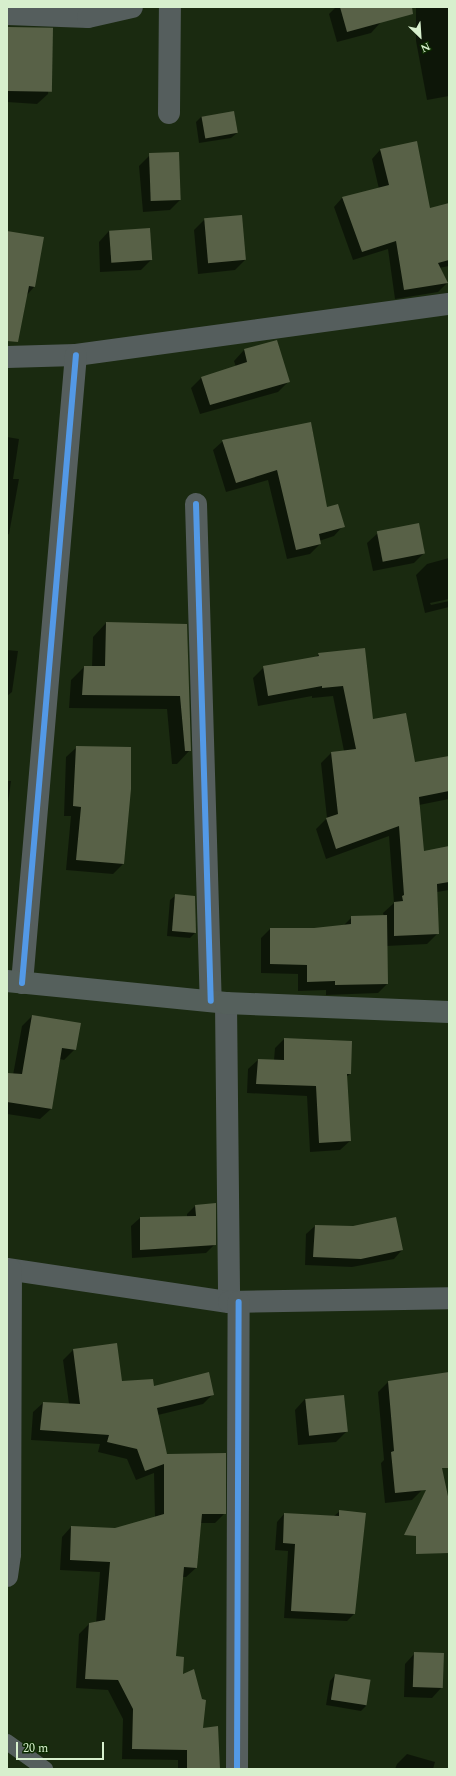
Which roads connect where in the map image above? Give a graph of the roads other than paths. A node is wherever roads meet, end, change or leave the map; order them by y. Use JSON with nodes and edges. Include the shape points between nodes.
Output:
{"nodes":[{"id":1,"x":132,"y":7,"type":"edge"},
{"id":2,"x":170,"y":7,"type":"edge"},
{"id":3,"x":7,"y":14,"type":"edge"},
{"id":4,"x":169,"y":113,"type":"dead end"},
{"id":5,"x":449,"y":304,"type":"edge"},
{"id":6,"x":76,"y":355,"type":"junction"},
{"id":7,"x":7,"y":357,"type":"edge"},
{"id":8,"x":196,"y":504,"type":"dead end"},
{"id":9,"x":14,"y":982,"type":"edge"},
{"id":10,"x":219,"y":1002,"type":"junction"},
{"id":11,"x":449,"y":1012,"type":"edge"},
{"id":12,"x":9,"y":1269,"type":"edge"},
{"id":13,"x":449,"y":1298,"type":"edge"},
{"id":14,"x":234,"y":1302,"type":"junction"},
{"id":15,"x":9,"y":1553,"type":"edge"},
{"id":16,"x":7,"y":1576,"type":"edge"},
{"id":17,"x":7,"y":1742,"type":"edge"},
{"id":18,"x":45,"y":1769,"type":"edge"},
{"id":19,"x":237,"y":1769,"type":"edge"}],
"edges":[{"from":1,"to":3,"type":"street","via":[[88,17]]},
{"from":2,"to":4,"type":"street"},
{"from":5,"to":6,"type":"street"},
{"from":6,"to":7,"type":"street"},
{"from":6,"to":9,"type":"street"},
{"from":8,"to":10,"type":"street"},
{"from":9,"to":10,"type":"street"},
{"from":10,"to":11,"type":"street"},
{"from":10,"to":14,"type":"street"},
{"from":12,"to":14,"type":"street"},
{"from":12,"to":15,"type":"street"},
{"from":13,"to":14,"type":"street"},
{"from":14,"to":19,"type":"street"},
{"from":15,"to":16,"type":"street"},
{"from":17,"to":18,"type":"lane"}]}
